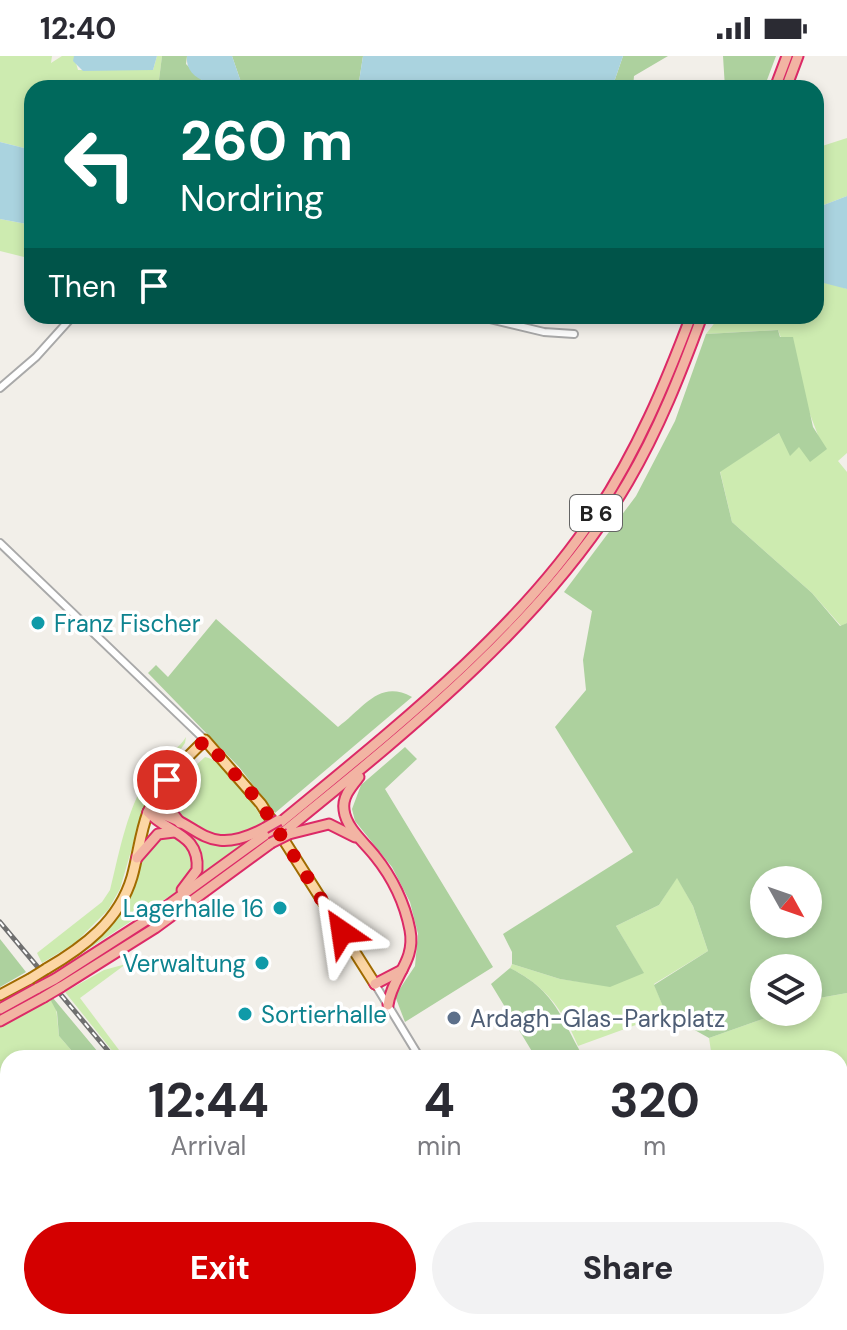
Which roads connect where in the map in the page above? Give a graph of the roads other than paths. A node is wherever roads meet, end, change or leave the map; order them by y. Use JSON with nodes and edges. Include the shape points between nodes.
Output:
{"nodes":[{"id":1,"x":787,"y":56,"type":"edge"},
{"id":2,"x":798,"y":56,"type":"edge"},
{"id":3,"x":778,"y":80,"type":"edge"},
{"id":4,"x":789,"y":80,"type":"edge"},
{"id":5,"x":66,"y":324,"type":"edge"},
{"id":6,"x":510,"y":324,"type":"edge"},
{"id":7,"x":688,"y":324,"type":"edge"},
{"id":8,"x":699,"y":324,"type":"edge"},
{"id":9,"x":574,"y":334,"type":"dead end"},
{"id":10,"x":0,"y":388,"type":"edge"},
{"id":11,"x":0,"y":543,"type":"edge"},
{"id":12,"x":205,"y":740,"type":"junction"},
{"id":13,"x":359,"y":768,"type":"junction"},
{"id":14,"x":167,"y":780,"type":"junction"},
{"id":15,"x":148,"y":812,"type":"junction"},
{"id":16,"x":284,"y":827,"type":"junction"},
{"id":17,"x":180,"y":829,"type":"junction"},
{"id":18,"x":267,"y":830,"type":"junction"},
{"id":19,"x":364,"y":844,"type":"junction"},
{"id":20,"x":137,"y":858,"type":"junction"},
{"id":21,"x":156,"y":914,"type":"junction"},
{"id":22,"x":405,"y":968,"type":"junction"},
{"id":23,"x":58,"y":983,"type":"junction"},
{"id":24,"x":375,"y":984,"type":"junction"},
{"id":25,"x":41,"y":993,"type":"junction"},
{"id":26,"x":0,"y":995,"type":"edge"},
{"id":27,"x":388,"y":1005,"type":"junction"},
{"id":28,"x":0,"y":1009,"type":"edge"},
{"id":29,"x":0,"y":1021,"type":"edge"},
{"id":30,"x":415,"y":1050,"type":"edge"}],
"edges":[{"from":1,"to":3,"type":"highway"},
{"from":2,"to":4,"type":"highway"},
{"from":5,"to":10,"type":"street"},
{"from":6,"to":9,"type":"street"},
{"from":7,"to":13,"type":"highway","number":"B 6","via":[[638,444],[570,549]]},
{"from":8,"to":13,"type":"highway","number":"B 6","via":[[665,412],[603,522],[527,612],[386,749]]},
{"from":11,"to":12,"type":"street"},
{"from":12,"to":14,"type":"main road"},
{"from":12,"to":24,"type":"main road","via":[[261,804]]},
{"from":13,"to":16,"type":"highway","number":"B 6"},
{"from":13,"to":16,"type":"highway","number":"B 6","via":[[291,814]]},
{"from":13,"to":19,"type":"highway","via":[[343,808]]},
{"from":14,"to":15,"type":"main road"},
{"from":14,"to":17,"type":"highway","via":[[169,808]]},
{"from":15,"to":17,"type":"highway","number":"B 6"},
{"from":15,"to":20,"type":"main road"},
{"from":16,"to":18,"type":"highway","number":"B 6","bridge":true},
{"from":16,"to":19,"type":"highway","via":[[329,824]]},
{"from":16,"to":23,"type":"highway","number":"B 6","bridge":true,"via":[[271,843],[155,928]]},
{"from":17,"to":18,"type":"highway","via":[[220,842]]},
{"from":17,"to":20,"type":"highway","via":[[158,834]]},
{"from":17,"to":21,"type":"highway","number":"B 6","via":[[196,849],[197,870]]},
{"from":18,"to":21,"type":"highway","number":"B 6"},
{"from":19,"to":22,"type":"highway","via":[[387,874],[405,912],[412,949]]},
{"from":20,"to":26,"type":"main road","bridge":true,"via":[[127,892],[107,923],[80,949]]},
{"from":21,"to":23,"type":"highway","number":"B 6"},
{"from":22,"to":24,"type":"highway"},
{"from":22,"to":27,"type":"highway"},
{"from":23,"to":25,"type":"highway","number":"B 6","bridge":true},
{"from":24,"to":27,"type":"street"},
{"from":25,"to":28,"type":"highway","number":"B 6"},
{"from":25,"to":29,"type":"highway","number":"B 6"},
{"from":27,"to":30,"type":"street"}]}
